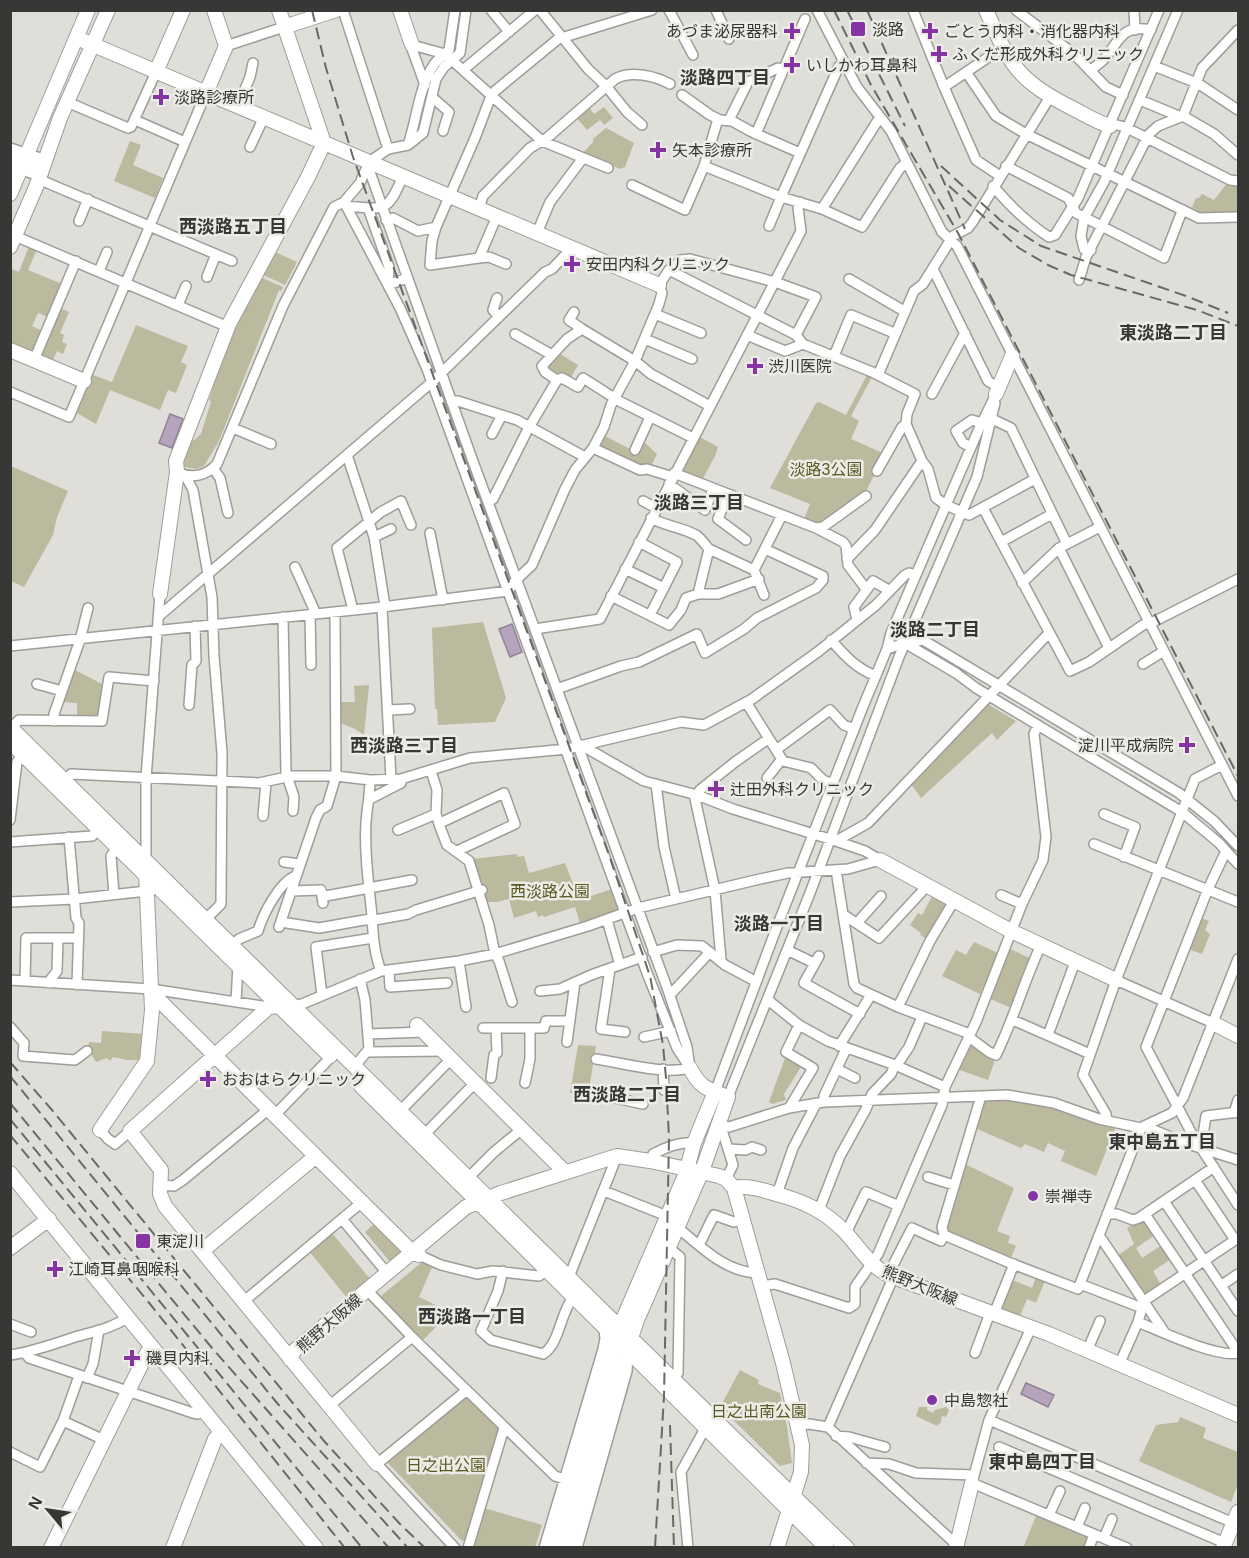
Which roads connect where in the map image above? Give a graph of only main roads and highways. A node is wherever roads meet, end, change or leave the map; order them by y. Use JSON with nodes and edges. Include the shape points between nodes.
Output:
{"nodes":[{"id":1,"x":10,"y":151,"type":"edge"},
{"id":2,"x":20,"y":163,"type":"edge"},
{"id":3,"x":40,"y":171,"type":"road end"}],
"edges":[{"from":1,"to":2,"type":"main road"},
{"from":2,"to":3,"type":"main road"}]}
